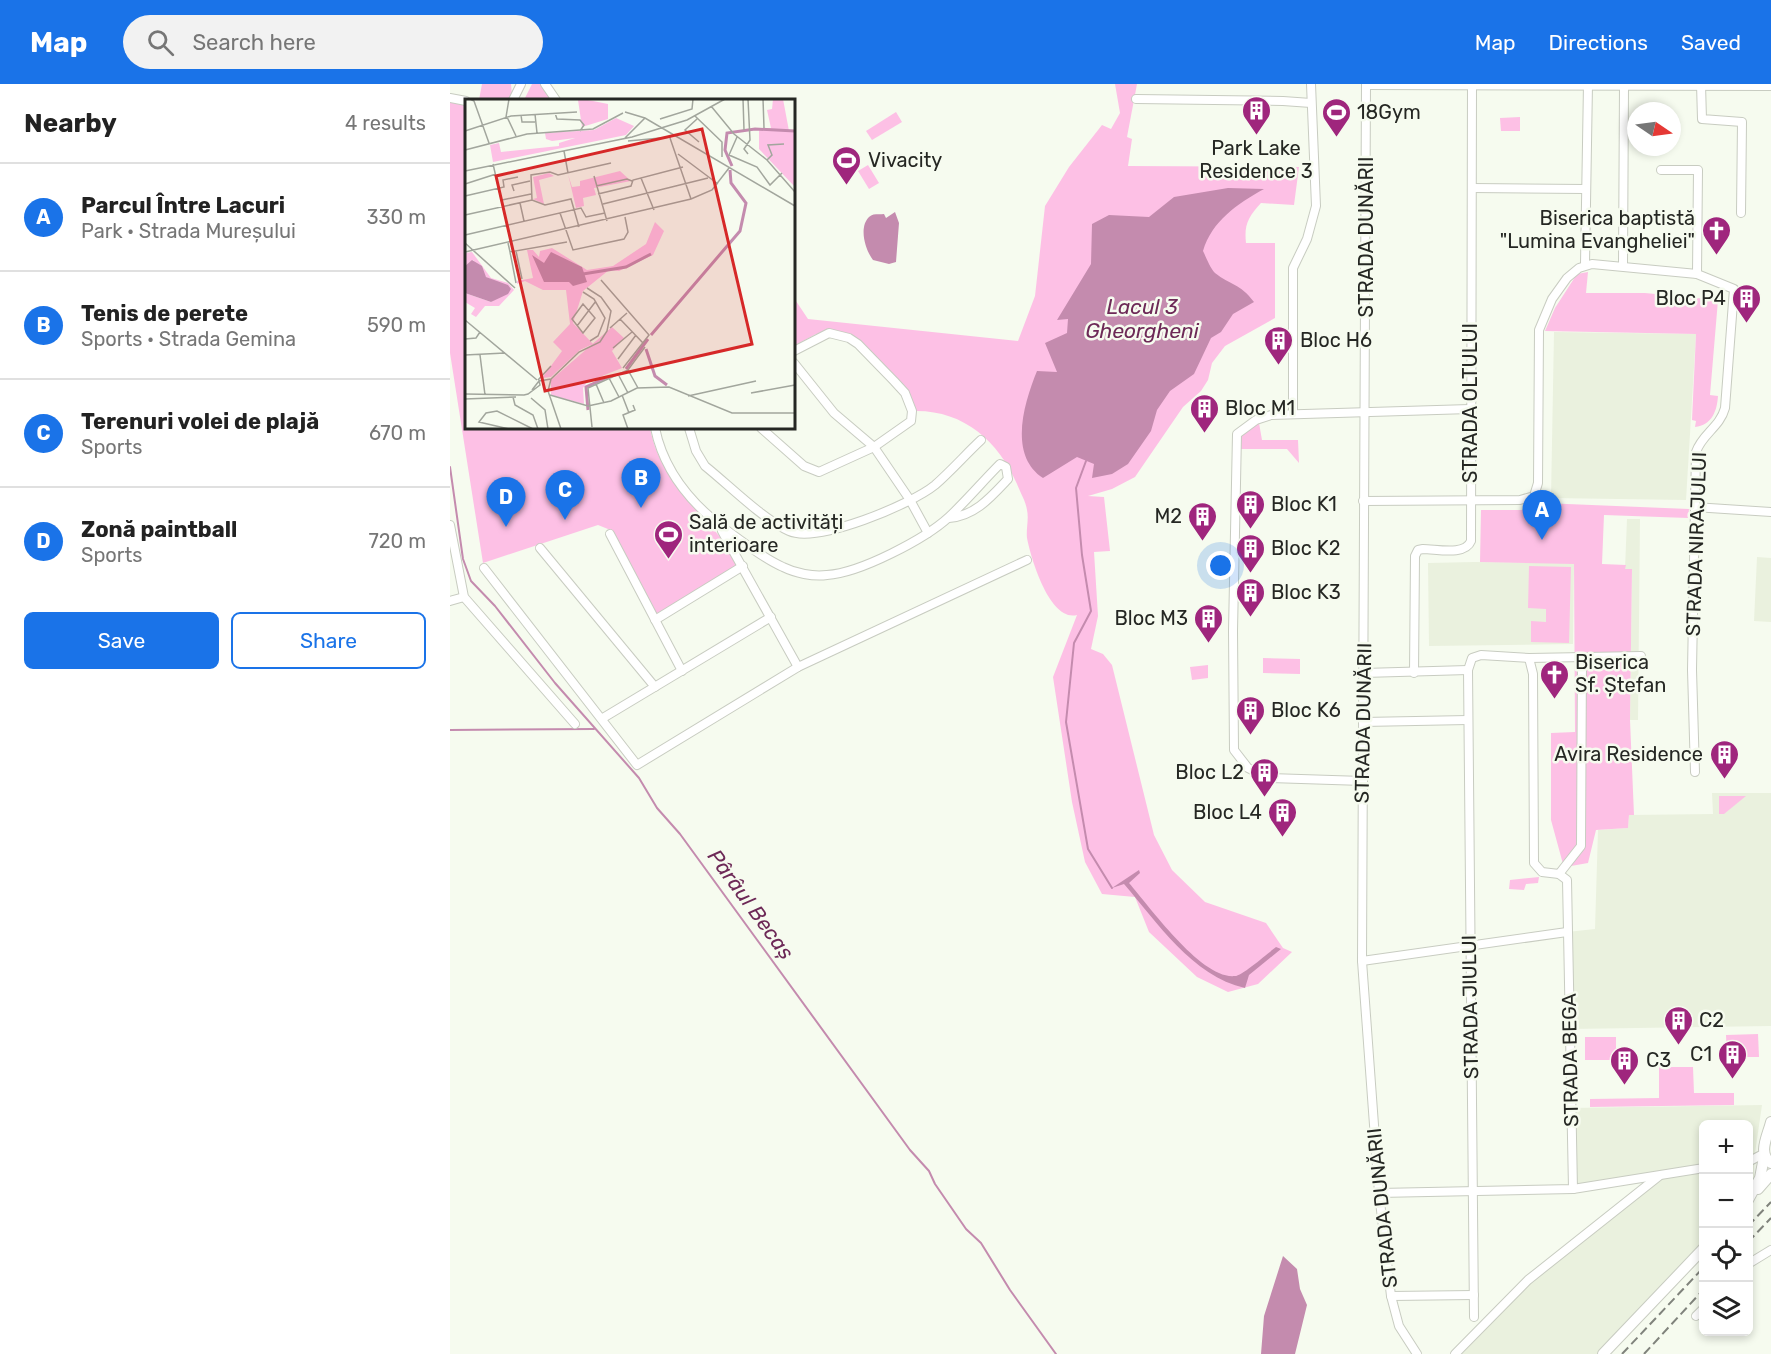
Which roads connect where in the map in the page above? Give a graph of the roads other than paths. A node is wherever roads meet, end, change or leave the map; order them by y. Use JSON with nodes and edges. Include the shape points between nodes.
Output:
{"nodes":[{"id":1,"x":513,"y":84,"type":"edge"},
{"id":2,"x":521,"y":84,"type":"edge"},
{"id":3,"x":545,"y":84,"type":"edge"},
{"id":4,"x":1311,"y":84,"type":"edge"},
{"id":5,"x":1366,"y":85,"type":"edge"},
{"id":6,"x":1472,"y":85,"type":"edge"},
{"id":7,"x":1588,"y":85,"type":"edge"},
{"id":8,"x":1701,"y":85,"type":"edge"},
{"id":9,"x":1624,"y":86,"type":"junction"},
{"id":10,"x":1771,"y":86,"type":"edge"},
{"id":11,"x":450,"y":98,"type":"edge"},
{"id":12,"x":515,"y":99,"type":"edge"},
{"id":13,"x":555,"y":99,"type":"edge"},
{"id":14,"x":1136,"y":99,"type":"dead end"},
{"id":15,"x":465,"y":100,"type":"edge"},
{"id":16,"x":1311,"y":104,"type":"junction"},
{"id":17,"x":1660,"y":170,"type":"dead end"},
{"id":18,"x":1472,"y":188,"type":"junction"},
{"id":19,"x":1585,"y":189,"type":"junction"},
{"id":20,"x":1741,"y":213,"type":"dead end"},
{"id":21,"x":1585,"y":264,"type":"junction"},
{"id":22,"x":1623,"y":266,"type":"junction"},
{"id":23,"x":1697,"y":274,"type":"junction"},
{"id":24,"x":795,"y":350,"type":"edge"},
{"id":25,"x":795,"y":364,"type":"edge"},
{"id":26,"x":1470,"y":409,"type":"junction"},
{"id":27,"x":1366,"y":412,"type":"junction"},
{"id":28,"x":1293,"y":413,"type":"junction"},
{"id":29,"x":655,"y":429,"type":"edge"},
{"id":30,"x":689,"y":429,"type":"edge"},
{"id":31,"x":762,"y":429,"type":"edge"},
{"id":32,"x":981,"y":440,"type":"dead end"},
{"id":33,"x":874,"y":447,"type":"junction"},
{"id":34,"x":910,"y":500,"type":"junction"},
{"id":35,"x":1470,"y":500,"type":"junction"},
{"id":36,"x":1364,"y":501,"type":"junction"},
{"id":37,"x":1694,"y":507,"type":"junction"},
{"id":38,"x":1771,"y":512,"type":"edge"},
{"id":39,"x":949,"y":518,"type":"junction"},
{"id":40,"x":717,"y":524,"type":"junction"},
{"id":41,"x":450,"y":525,"type":"edge"},
{"id":42,"x":928,"y":533,"type":"junction"},
{"id":43,"x":610,"y":534,"type":"dead end"},
{"id":44,"x":540,"y":548,"type":"dead end"},
{"id":45,"x":1027,"y":560,"type":"dead end"},
{"id":46,"x":743,"y":566,"type":"junction"},
{"id":47,"x":484,"y":568,"type":"dead end"},
{"id":48,"x":464,"y":597,"type":"junction"},
{"id":49,"x":450,"y":601,"type":"edge"},
{"id":50,"x":771,"y":616,"type":"junction"},
{"id":51,"x":655,"y":620,"type":"junction"},
{"id":52,"x":1641,"y":656,"type":"dead end"},
{"id":53,"x":1582,"y":657,"type":"junction"},
{"id":54,"x":1529,"y":658,"type":"junction"},
{"id":55,"x":798,"y":666,"type":"junction"},
{"id":56,"x":1468,"y":670,"type":"junction"},
{"id":57,"x":682,"y":671,"type":"junction"},
{"id":58,"x":1364,"y":673,"type":"junction"},
{"id":59,"x":1414,"y":673,"type":"junction"},
{"id":60,"x":655,"y":687,"type":"junction"},
{"id":61,"x":603,"y":718,"type":"junction"},
{"id":62,"x":1468,"y":720,"type":"junction"},
{"id":63,"x":1364,"y":722,"type":"junction"},
{"id":64,"x":575,"y":724,"type":"dead end"},
{"id":65,"x":1695,"y":772,"type":"dead end"},
{"id":66,"x":1362,"y":781,"type":"junction"},
{"id":67,"x":1559,"y":874,"type":"junction"},
{"id":68,"x":1567,"y":932,"type":"junction"},
{"id":69,"x":1469,"y":946,"type":"junction"},
{"id":70,"x":1362,"y":961,"type":"junction"},
{"id":71,"x":1771,"y":1122,"type":"edge"},
{"id":72,"x":1767,"y":1151,"type":"edge"},
{"id":73,"x":1753,"y":1160,"type":"edge"},
{"id":74,"x":1699,"y":1169,"type":"edge"},
{"id":75,"x":1662,"y":1174,"type":"junction"},
{"id":76,"x":1771,"y":1174,"type":"edge"},
{"id":77,"x":1573,"y":1189,"type":"junction"},
{"id":78,"x":1753,"y":1192,"type":"edge"},
{"id":79,"x":1379,"y":1193,"type":"junction"},
{"id":80,"x":1472,"y":1193,"type":"junction"},
{"id":81,"x":1753,"y":1195,"type":"edge"},
{"id":82,"x":1771,"y":1250,"type":"edge"},
{"id":83,"x":1699,"y":1253,"type":"edge"},
{"id":84,"x":1753,"y":1261,"type":"edge"},
{"id":85,"x":1474,"y":1295,"type":"junction"},
{"id":86,"x":1391,"y":1296,"type":"junction"},
{"id":87,"x":1699,"y":1313,"type":"edge"},
{"id":88,"x":1696,"y":1316,"type":"dead end"},
{"id":89,"x":1474,"y":1317,"type":"dead end"},
{"id":90,"x":1417,"y":1354,"type":"edge"},
{"id":91,"x":1455,"y":1354,"type":"edge"},
{"id":92,"x":1603,"y":1354,"type":"edge"}],
"edges":[{"from":1,"to":12,"type":"street"},
{"from":2,"to":12,"type":"street"},
{"from":3,"to":13,"type":"street"},
{"from":4,"to":16,"type":"street"},
{"from":5,"to":6,"type":"street"},
{"from":5,"to":27,"type":"street","name":"STRADA DUNĂRII"},
{"from":6,"to":7,"type":"street"},
{"from":6,"to":18,"type":"street","name":"STRADA OLTULUI"},
{"from":7,"to":9,"type":"street"},
{"from":7,"to":19,"type":"street"},
{"from":8,"to":9,"type":"street"},
{"from":8,"to":10,"type":"street"},
{"from":8,"to":20,"type":"street","via":[[1702,119],[1742,122]]},
{"from":9,"to":22,"type":"street"},
{"from":11,"to":15,"type":"street"},
{"from":14,"to":16,"type":"street","via":[[1283,100]]},
{"from":16,"to":28,"type":"street","via":[[1316,206],[1307,239],[1293,268]]},
{"from":17,"to":23,"type":"street","via":[[1698,170]]},
{"from":18,"to":19,"type":"street"},
{"from":18,"to":26,"type":"street","name":"STRADA OLTULUI"},
{"from":19,"to":21,"type":"street"},
{"from":21,"to":22,"type":"street"},
{"from":21,"to":35,"type":"street","via":[[1561,285],[1539,330],[1538,488],[1534,496],[1526,499]]},
{"from":22,"to":23,"type":"street"},
{"from":23,"to":37,"type":"street","name":"STRADA NIRAJULUI","via":[[1734,289],[1725,408],[1696,452]]},
{"from":24,"to":33,"type":"street","via":[[829,333],[849,338],[905,393],[912,411],[911,421]]},
{"from":25,"to":33,"type":"street","via":[[828,406]]},
{"from":26,"to":27,"type":"street"},
{"from":26,"to":35,"type":"street","name":"STRADA OLTULUI"},
{"from":27,"to":28,"type":"street"},
{"from":27,"to":36,"type":"street","name":"STRADA DUNĂRII"},
{"from":28,"to":66,"type":"street","via":[[1263,417],[1241,430],[1236,439],[1234,750],[1248,768],[1268,778]]},
{"from":29,"to":40,"type":"street","via":[[673,476]]},
{"from":30,"to":34,"type":"street","via":[[705,466],[796,533],[833,531]]},
{"from":31,"to":33,"type":"street","via":[[804,466],[819,472]]},
{"from":32,"to":34,"type":"street","via":[[934,486]]},
{"from":33,"to":34,"type":"street"},
{"from":34,"to":42,"type":"street"},
{"from":35,"to":36,"type":"street"},
{"from":35,"to":59,"type":"street","name":"STRADA OLTULUI","via":[[1469,547],[1423,549],[1415,556]]},
{"from":36,"to":58,"type":"street","name":"STRADA DUNĂRII"},
{"from":37,"to":38,"type":"street"},
{"from":37,"to":65,"type":"street","name":"STRADA NIRAJULUI"},
{"from":39,"to":39,"type":"street","via":[[1000,464],[1006,467],[1008,479],[986,503]]},
{"from":39,"to":42,"type":"street"},
{"from":40,"to":42,"type":"street","via":[[783,568],[828,575],[891,554]]},
{"from":40,"to":46,"type":"street"},
{"from":41,"to":48,"type":"street"},
{"from":43,"to":51,"type":"street"},
{"from":44,"to":60,"type":"street"},
{"from":45,"to":55,"type":"street"},
{"from":46,"to":50,"type":"street"},
{"from":46,"to":51,"type":"street"},
{"from":47,"to":61,"type":"street"},
{"from":48,"to":49,"type":"street"},
{"from":48,"to":64,"type":"street"},
{"from":50,"to":55,"type":"street"},
{"from":50,"to":57,"type":"street"},
{"from":51,"to":57,"type":"street"},
{"from":52,"to":53,"type":"street"},
{"from":53,"to":54,"type":"street"},
{"from":53,"to":67,"type":"street","via":[[1581,846]]},
{"from":54,"to":56,"type":"street","via":[[1477,655]]},
{"from":54,"to":67,"type":"street","via":[[1533,674],[1534,863],[1542,872]]},
{"from":55,"to":61,"type":"street","via":[[638,765]]},
{"from":56,"to":59,"type":"street"},
{"from":56,"to":62,"type":"street","name":"STRADA JIULUI"},
{"from":57,"to":60,"type":"street"},
{"from":58,"to":59,"type":"street"},
{"from":58,"to":63,"type":"street","name":"STRADA DUNĂRII"},
{"from":60,"to":61,"type":"street"},
{"from":62,"to":63,"type":"street"},
{"from":62,"to":69,"type":"street","name":"STRADA JIULUI"},
{"from":63,"to":66,"type":"street","name":"STRADA DUNĂRII"},
{"from":66,"to":70,"type":"street","name":"STRADA DUNĂRII"},
{"from":67,"to":68,"type":"street","name":"STRADA BEGA","via":[[1567,880]]},
{"from":68,"to":69,"type":"street"},
{"from":68,"to":77,"type":"street","name":"STRADA BEGA"},
{"from":69,"to":70,"type":"street"},
{"from":69,"to":80,"type":"street","name":"STRADA JIULUI"},
{"from":70,"to":79,"type":"street","name":"STRADA DUNĂRII"},
{"from":71,"to":72,"type":"main road"},
{"from":72,"to":73,"type":"street"},
{"from":72,"to":78,"type":"main road"},
{"from":74,"to":75,"type":"street"},
{"from":75,"to":77,"type":"street"},
{"from":75,"to":91,"type":"street","via":[[1528,1280]]},
{"from":76,"to":81,"type":"main road"},
{"from":77,"to":80,"type":"street"},
{"from":79,"to":80,"type":"street"},
{"from":79,"to":86,"type":"street","name":"STRADA DUNĂRII"},
{"from":80,"to":85,"type":"street","name":"STRADA JIULUI"},
{"from":82,"to":84,"type":"street"},
{"from":83,"to":92,"type":"main road"},
{"from":85,"to":86,"type":"street"},
{"from":85,"to":89,"type":"street","name":"STRADA JIULUI"},
{"from":86,"to":90,"type":"street","name":"STRADA DUNĂRII","via":[[1400,1326]]},
{"from":87,"to":88,"type":"street"}]}
